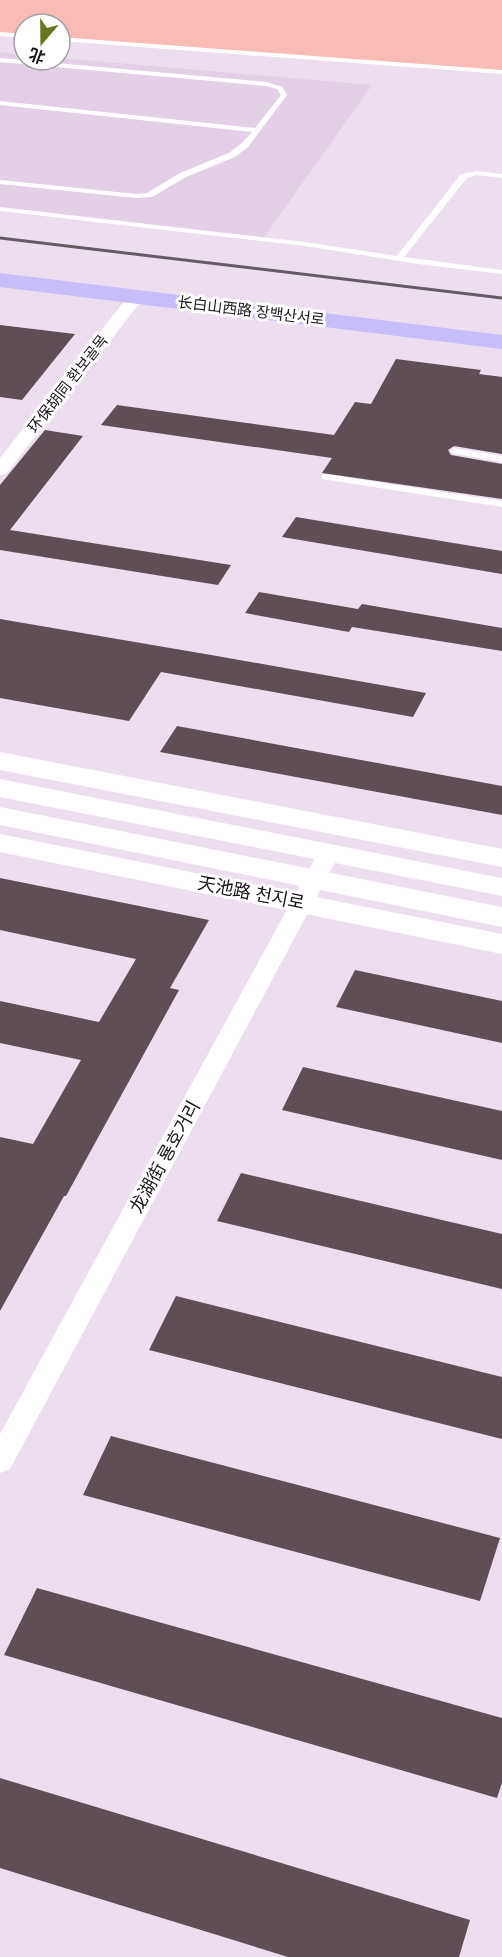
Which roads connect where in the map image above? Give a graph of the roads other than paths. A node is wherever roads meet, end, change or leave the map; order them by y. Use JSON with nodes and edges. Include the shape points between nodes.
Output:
{"nodes":[{"id":1,"x":72,"y":40,"type":"edge"},
{"id":2,"x":0,"y":60,"type":"edge"},
{"id":3,"x":502,"y":72,"type":"edge"},
{"id":4,"x":0,"y":104,"type":"edge"},
{"id":5,"x":257,"y":130,"type":"junction"},
{"id":6,"x":502,"y":176,"type":"edge"},
{"id":7,"x":0,"y":182,"type":"edge"},
{"id":8,"x":0,"y":209,"type":"edge"},
{"id":9,"x":399,"y":259,"type":"junction"},
{"id":10,"x":0,"y":264,"type":"edge"},
{"id":11,"x":502,"y":272,"type":"edge"},
{"id":12,"x":0,"y":280,"type":"edge"},
{"id":13,"x":136,"y":297,"type":"junction"},
{"id":14,"x":502,"y":324,"type":"edge"},
{"id":15,"x":502,"y":342,"type":"edge"},
{"id":16,"x":454,"y":451,"type":"dead end"},
{"id":17,"x":502,"y":459,"type":"edge"},
{"id":18,"x":0,"y":470,"type":"edge"},
{"id":19,"x":325,"y":477,"type":"dead end"},
{"id":20,"x":502,"y":504,"type":"edge"},
{"id":21,"x":0,"y":761,"type":"edge"},
{"id":22,"x":0,"y":788,"type":"edge"},
{"id":23,"x":0,"y":816,"type":"edge"},
{"id":24,"x":0,"y":843,"type":"edge"},
{"id":25,"x":502,"y":858,"type":"edge"},
{"id":26,"x":316,"y":879,"type":"junction"},
{"id":27,"x":502,"y":887,"type":"edge"},
{"id":28,"x":502,"y":917,"type":"edge"},
{"id":29,"x":502,"y":944,"type":"edge"},
{"id":30,"x":0,"y":1461,"type":"edge"}],
"edges":[{"from":1,"to":3,"type":"lane"},
{"from":2,"to":5,"type":"lane","via":[[280,88],[284,95]]},
{"from":4,"to":5,"type":"lane"},
{"from":5,"to":7,"type":"lane","via":[[232,155],[183,175],[149,195]]},
{"from":6,"to":9,"type":"lane","via":[[464,176]]},
{"from":8,"to":9,"type":"lane","via":[[305,244]]},
{"from":9,"to":11,"type":"lane"},
{"from":10,"to":14,"type":"main road","name":"长白山西路 장백산서로"},
{"from":12,"to":13,"type":"main road","name":"长白山西路 장백산서로"},
{"from":13,"to":15,"type":"main road","name":"长白山西路 장백산서로"},
{"from":13,"to":18,"type":"street","name":"环保胡同 환보골목"},
{"from":16,"to":17,"type":"lane"},
{"from":19,"to":20,"type":"lane"},
{"from":21,"to":25,"type":"street"},
{"from":22,"to":26,"type":"street","name":"天池路 천지로"},
{"from":23,"to":26,"type":"street","name":"天池路 천지로"},
{"from":24,"to":26,"type":"street","name":"天池路 천지로"},
{"from":26,"to":27,"type":"street","name":"天池路 천지로"},
{"from":26,"to":28,"type":"street","name":"天池路 천지로"},
{"from":26,"to":29,"type":"street","name":"天池路 천지로"},
{"from":26,"to":30,"type":"street","name":"龙湖街 룡호거리"}]}
